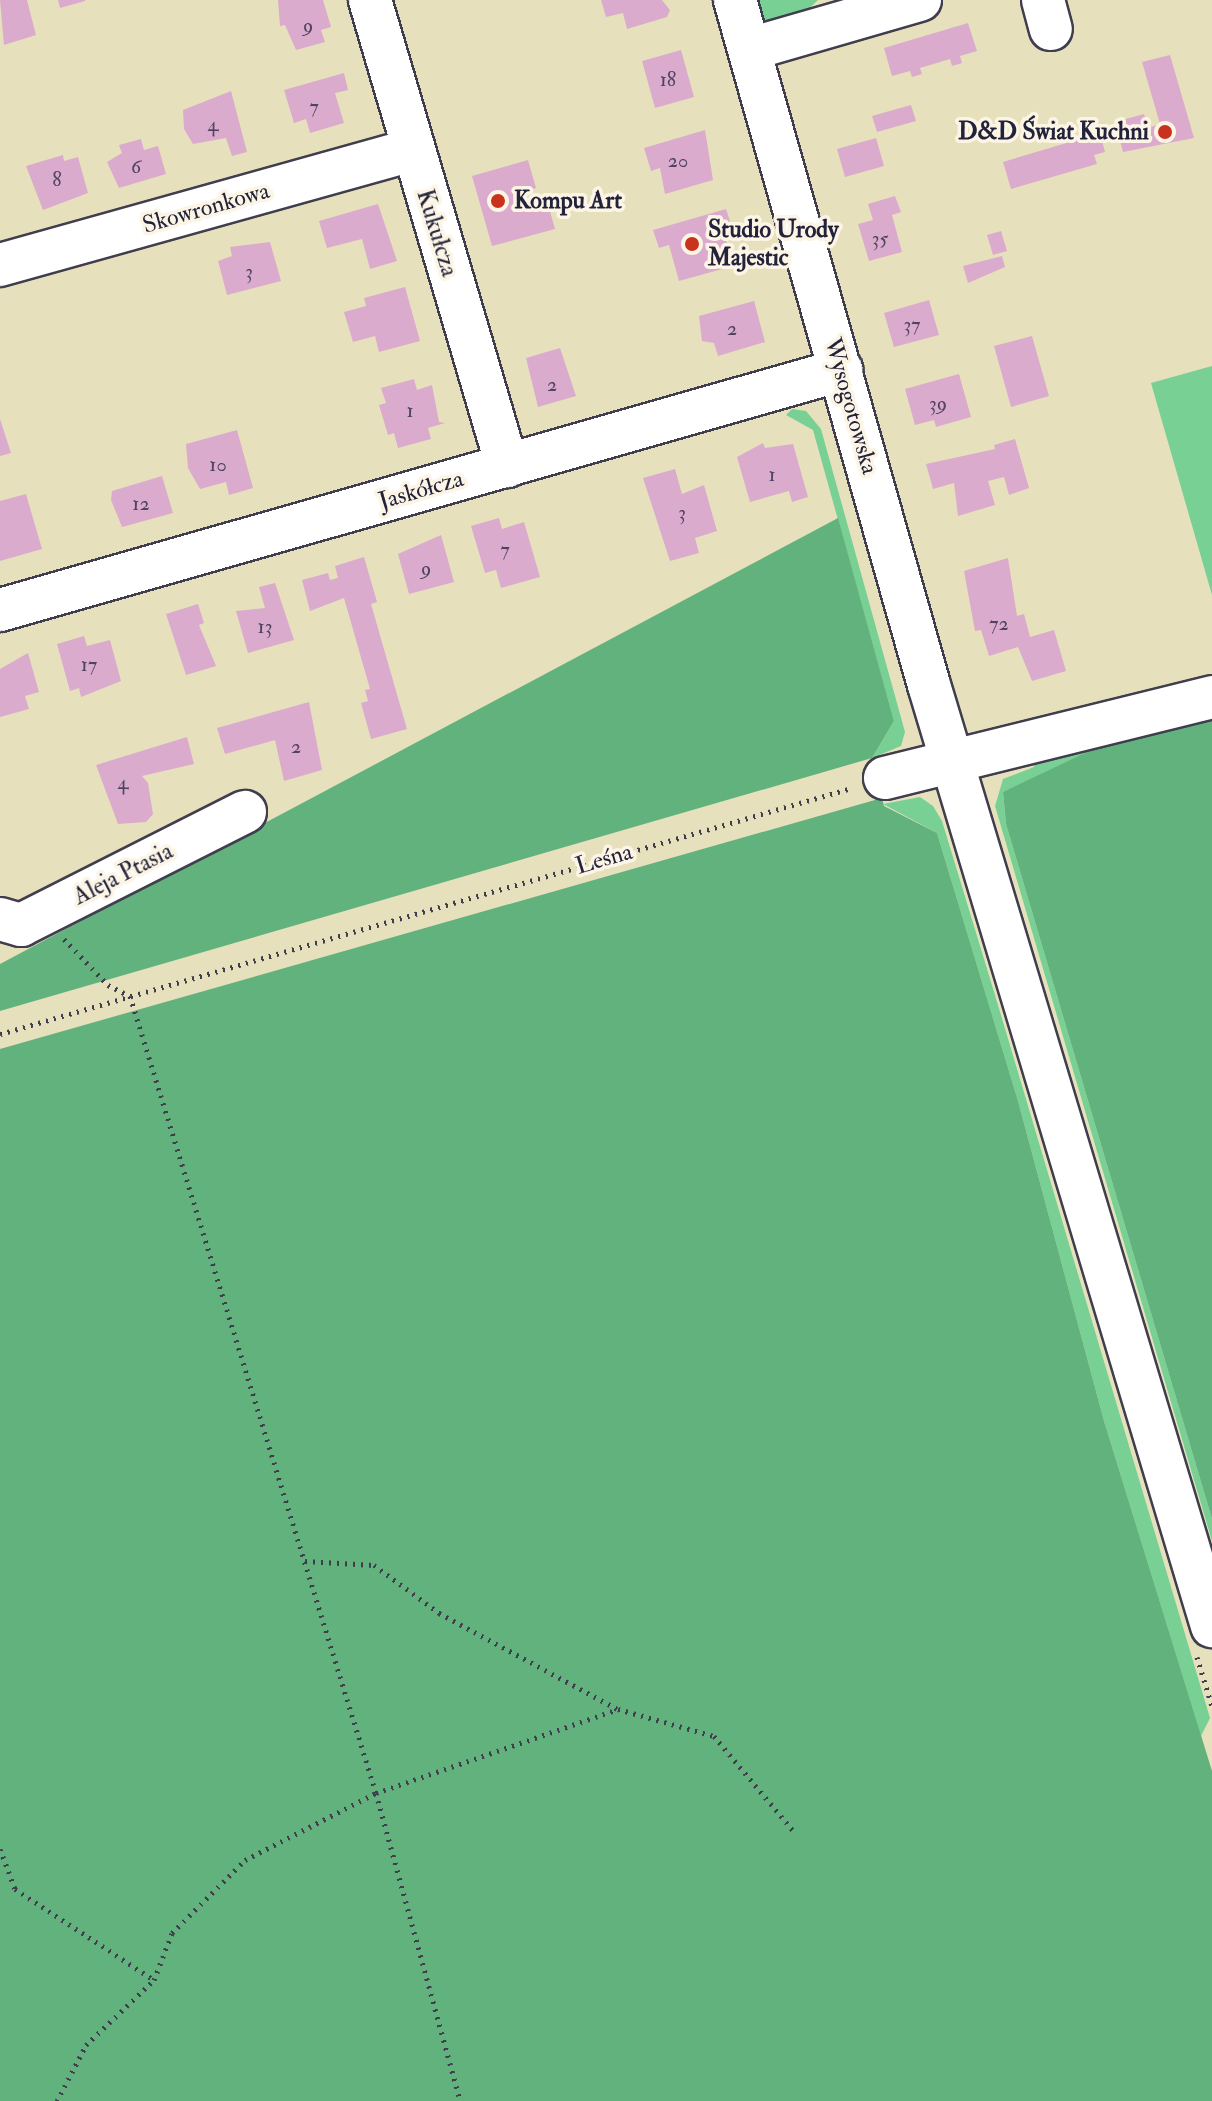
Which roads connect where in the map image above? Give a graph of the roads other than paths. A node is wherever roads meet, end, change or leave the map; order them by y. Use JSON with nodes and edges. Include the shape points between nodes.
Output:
{"nodes":[{"id":1,"x":370,"y":0,"type":"edge"},
{"id":2,"x":735,"y":0,"type":"edge"},
{"id":3,"x":920,"y":0,"type":"edge"},
{"id":4,"x":750,"y":49,"type":"junction"},
{"id":5,"x":412,"y":150,"type":"junction"},
{"id":6,"x":0,"y":265,"type":"edge"},
{"id":7,"x":841,"y":370,"type":"junction"},
{"id":8,"x":507,"y":466,"type":"junction"},
{"id":9,"x":0,"y":610,"type":"edge"},
{"id":10,"x":1212,"y":697,"type":"edge"},
{"id":11,"x":953,"y":762,"type":"junction"},
{"id":12,"x":885,"y":778,"type":"road end"},
{"id":13,"x":245,"y":812,"type":"dead end"},
{"id":14,"x":0,"y":919,"type":"edge"},
{"id":15,"x":1212,"y":1626,"type":"edge"}],
"edges":[{"from":1,"to":5,"type":"street","name":"Kukułcza"},
{"from":2,"to":4,"type":"street","name":"Wysogotowska"},
{"from":3,"to":4,"type":"street"},
{"from":4,"to":7,"type":"street","name":"Wysogotowska"},
{"from":5,"to":6,"type":"street","name":"Skowronkowa"},
{"from":5,"to":8,"type":"street","name":"Kukułcza"},
{"from":7,"to":8,"type":"street","name":"Jaskółcza"},
{"from":7,"to":11,"type":"street","name":"Wysogotowska"},
{"from":8,"to":9,"type":"street","name":"Jaskółcza"},
{"from":10,"to":11,"type":"street"},
{"from":11,"to":12,"type":"street"},
{"from":11,"to":15,"type":"street","name":"Wysogotowska"},
{"from":13,"to":14,"type":"street","name":"Aleja Ptasia","via":[[41,916],[14,926]]}]}
